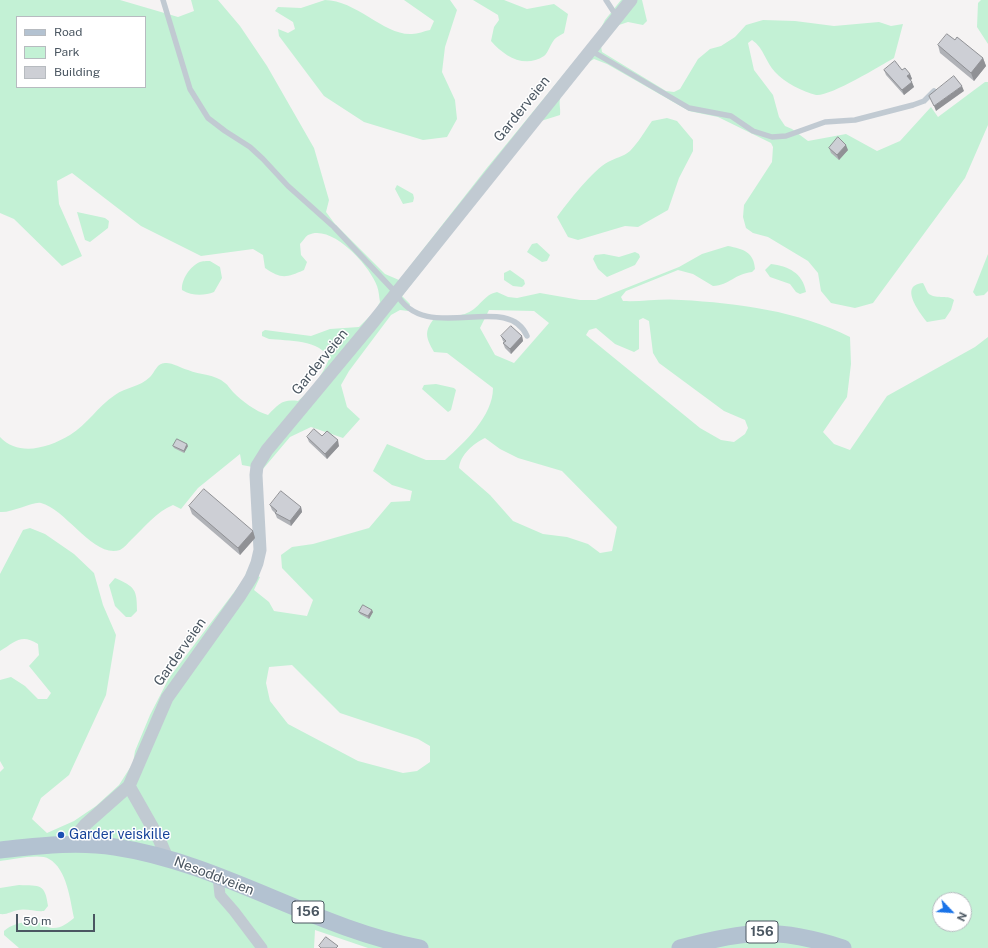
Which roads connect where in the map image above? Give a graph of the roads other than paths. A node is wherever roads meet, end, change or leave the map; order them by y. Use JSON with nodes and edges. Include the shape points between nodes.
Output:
{"nodes":[{"id":1,"x":163,"y":0,"type":"edge"},
{"id":2,"x":606,"y":0,"type":"edge"},
{"id":3,"x":631,"y":0,"type":"edge"},
{"id":4,"x":617,"y":17,"type":"junction"},
{"id":5,"x":589,"y":50,"type":"junction"},
{"id":6,"x":934,"y":91,"type":"edge"},
{"id":7,"x":396,"y":293,"type":"junction"},
{"id":8,"x":527,"y":336,"type":"dead end"},
{"id":9,"x":129,"y":786,"type":"junction"},
{"id":10,"x":73,"y":843,"type":"junction"},
{"id":11,"x":0,"y":850,"type":"edge"},
{"id":12,"x":167,"y":858,"type":"junction"},
{"id":13,"x":218,"y":877,"type":"junction"},
{"id":14,"x":262,"y":948,"type":"edge"},
{"id":15,"x":420,"y":948,"type":"edge"},
{"id":16,"x":680,"y":948,"type":"edge"},
{"id":17,"x":843,"y":948,"type":"edge"}],
"edges":[{"from":1,"to":7,"type":"lane","via":[[190,89],[208,118],[263,159],[288,186],[334,227]]},
{"from":2,"to":4,"type":"lane"},
{"from":3,"to":4,"type":"street","name":"Garderveien"},
{"from":4,"to":5,"type":"street","name":"Garderveien"},
{"from":5,"to":6,"type":"lane","via":[[684,105],[731,116],[753,131],[772,137],[786,136],[825,122],[855,120],[913,105],[924,101]]},
{"from":5,"to":7,"type":"street","name":"Garderveien"},
{"from":7,"to":8,"type":"lane","via":[[404,304],[420,315],[445,319],[495,316],[517,324]]},
{"from":7,"to":9,"type":"street","name":"Garderveien","via":[[261,458],[256,475],[260,537],[258,563],[239,597],[167,698]]},
{"from":9,"to":10,"type":"street","name":"Garderveien","via":[[86,824]]},
{"from":9,"to":12,"type":"street"},
{"from":10,"to":11,"type":"main road","name":"Nesoddveien","number":"156"},
{"from":10,"to":12,"type":"main road","name":"Nesoddveien","number":"156","via":[[116,847]]},
{"from":12,"to":13,"type":"main road","name":"Nesoddveien","number":"156"},
{"from":13,"to":14,"type":"street","via":[[220,895]]},
{"from":13,"to":15,"type":"main road","name":"Nesoddveien","number":"156","via":[[363,934]]},
{"from":16,"to":17,"type":"main road","number":"156","via":[[723,937],[767,932],[800,936]]}]}
